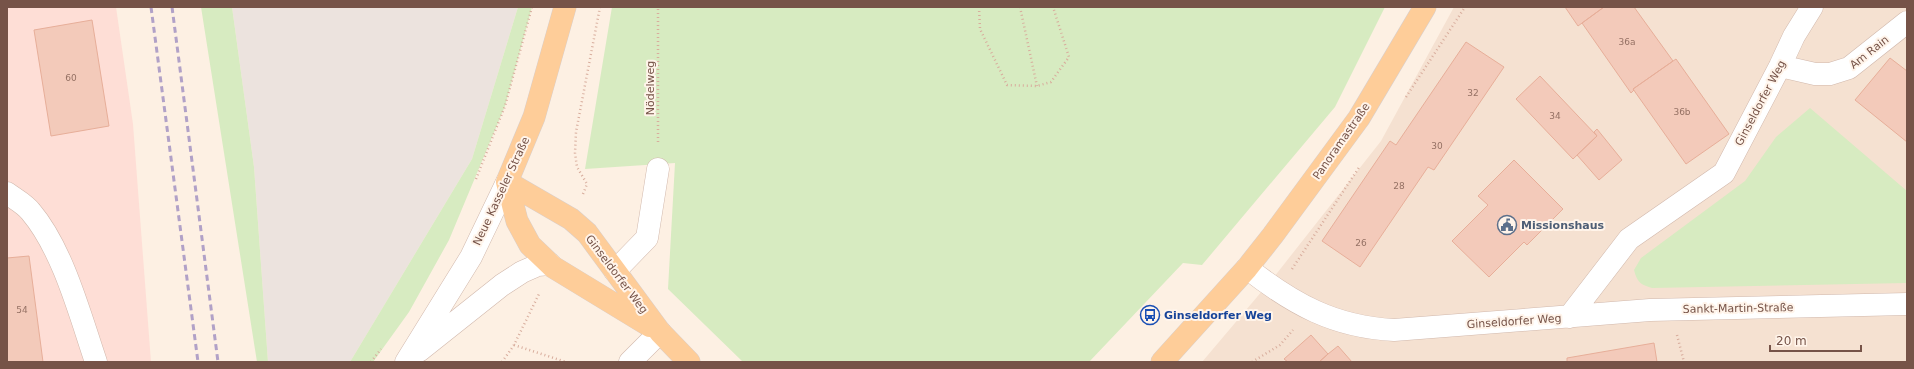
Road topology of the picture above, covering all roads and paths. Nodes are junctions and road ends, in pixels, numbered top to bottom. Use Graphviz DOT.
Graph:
graph roads {
  1 [pos="532,7"];
  2 [pos="565,7"];
  3 [pos="600,7"];
  4 [pos="658,7"];
  5 [pos="979,7"];
  6 [pos="1020,7"];
  7 [pos="1053,7"];
  8 [pos="1425,7"];
  9 [pos="1465,7"];
  10 [pos="1812,7"];
  11 [pos="1907,22"];
  12 [pos="1780,66"];
  13 [pos="1037,86"];
  14 [pos="1403,100"];
  15 [pos="1363,161"];
  16 [pos="658,169"];
  17 [pos="507,182"];
  18 [pos="474,184"];
  19 [pos="7,193"];
  20 [pos="571,219"];
  21 [pos="550,264"];
  22 [pos="1247,268"];
  23 [pos="615,271"];
  24 [pos="1277,292"];
  25 [pos="1907,304"];
  26 [pos="1310,310"];
  27 [pos="1569,317"];
  28 [pos="660,332"];
  29 [pos="1168,360"];
  30 [pos="407,361"];
  31 [pos="96,362"];
  32 [pos="502,362"];
  33 [pos="566,362"];
  34 [pos="630,362"];
  35 [pos="689,362"];
  36 [pos="1252,362"];
  1 -- 18 [label="path"];
  2 -- 17 [label="main road, Neue Kasseler Straße"];
  3 -- 20 [label="path"];
  4 -- 16 [label="path, Nödelweg"];
  5 -- 13 [label="path"];
  6 -- 13 [label="path"];
  7 -- 13 [label="path"];
  8 -- 22 [label="main road, Panoramastraße"];
  9 -- 14 [label="path"];
  10 -- 12 [label="street, Ginseldorfer Weg"];
  11 -- 12 [label="street, Am Rain"];
  12 -- 27 [label="street, Ginseldorfer Weg"];
  15 -- 24 [label="path"];
  16 -- 23 [label="street"];
  17 -- 20 [label="main road, Ginseldorfer Weg"];
  17 -- 21 [label="main road, Ginseldorfer Weg"];
  17 -- 30 [label="street, Neue Kasseler Straße"];
  19 -- 31 [label="street"];
  20 -- 23 [label="main road, Ginseldorfer Weg"];
  21 -- 28 [label="main road, Ginseldorfer Weg"];
  21 -- 30 [label="street"];
  22 -- 24 [label="street, Ginseldorfer Weg"];
  22 -- 29 [label="main road"];
  23 -- 28 [label="main road, Ginseldorfer Weg"];
  24 -- 26 [label="street, Ginseldorfer Weg"];
  25 -- 27 [label="street, Sankt-Martin-Straße"];
  26 -- 27 [label="street, Ginseldorfer Weg"];
  26 -- 36 [label="path"];
  28 -- 34 [label="street"];
  28 -- 35 [label="main road, Ginseldorfer Weg"];
  32 -- 33 [label="path"];
}
